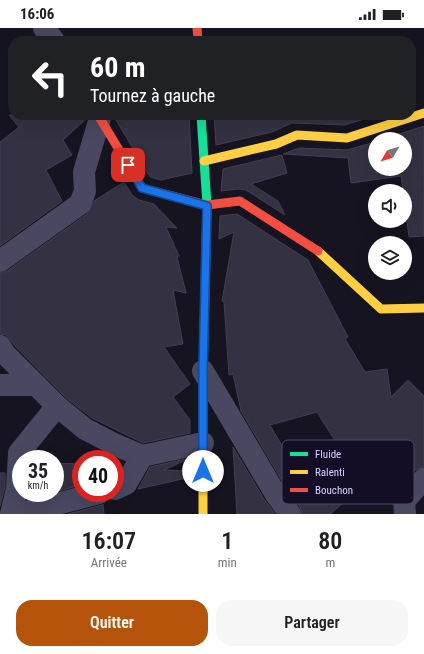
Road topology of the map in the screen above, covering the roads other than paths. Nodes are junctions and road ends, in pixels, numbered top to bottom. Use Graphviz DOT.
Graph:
graph roads {
  1 [pos="98,120"];
  2 [pos="101,120"];
  3 [pos="202,120"];
  4 [pos="402,120"];
  5 [pos="204,161"];
  6 [pos="207,206"];
  7 [pos="0,261"];
  8 [pos="424,308"];
  9 [pos="0,346"];
  10 [pos="203,371"];
  11 [pos="0,385"];
  12 [pos="36,385"];
  13 [pos="57,406"];
  14 [pos="203,443"];
  15 [pos="142,456"];
  16 [pos="424,479"];
  17 [pos="124,485"];
  18 [pos="414,490"];
  19 [pos="72,500"];
  20 [pos="282,503"];
  21 [pos="283,504"];
  22 [pos="404,504"];
  23 [pos="11,514"];
  24 [pos="19,514"];
  25 [pos="203,514"];
  26 [pos="290,514"];
  27 [pos="405,514"];
  1 -- 7 [label="street"];
  2 -- 6 [label="street"];
  3 -- 5 [label="street"];
  4 -- 5 [label="street"];
  5 -- 6 [label="street"];
  6 -- 8 [label="street"];
  6 -- 10 [label="street"];
  9 -- 12 [label="street"];
  10 -- 14 [label="street"];
  10 -- 20 [label="street"];
  11 -- 12 [label="street"];
  12 -- 13 [label="street"];
  13 -- 15 [label="street"];
  13 -- 23 [label="street"];
  14 -- 15 [label="street"];
  14 -- 25 [label="street"];
  15 -- 17 [label="street"];
  16 -- 18 [label="street"];
  19 -- 24 [label="street"];
  21 -- 26 [label="street"];
  22 -- 27 [label="street"];
}
